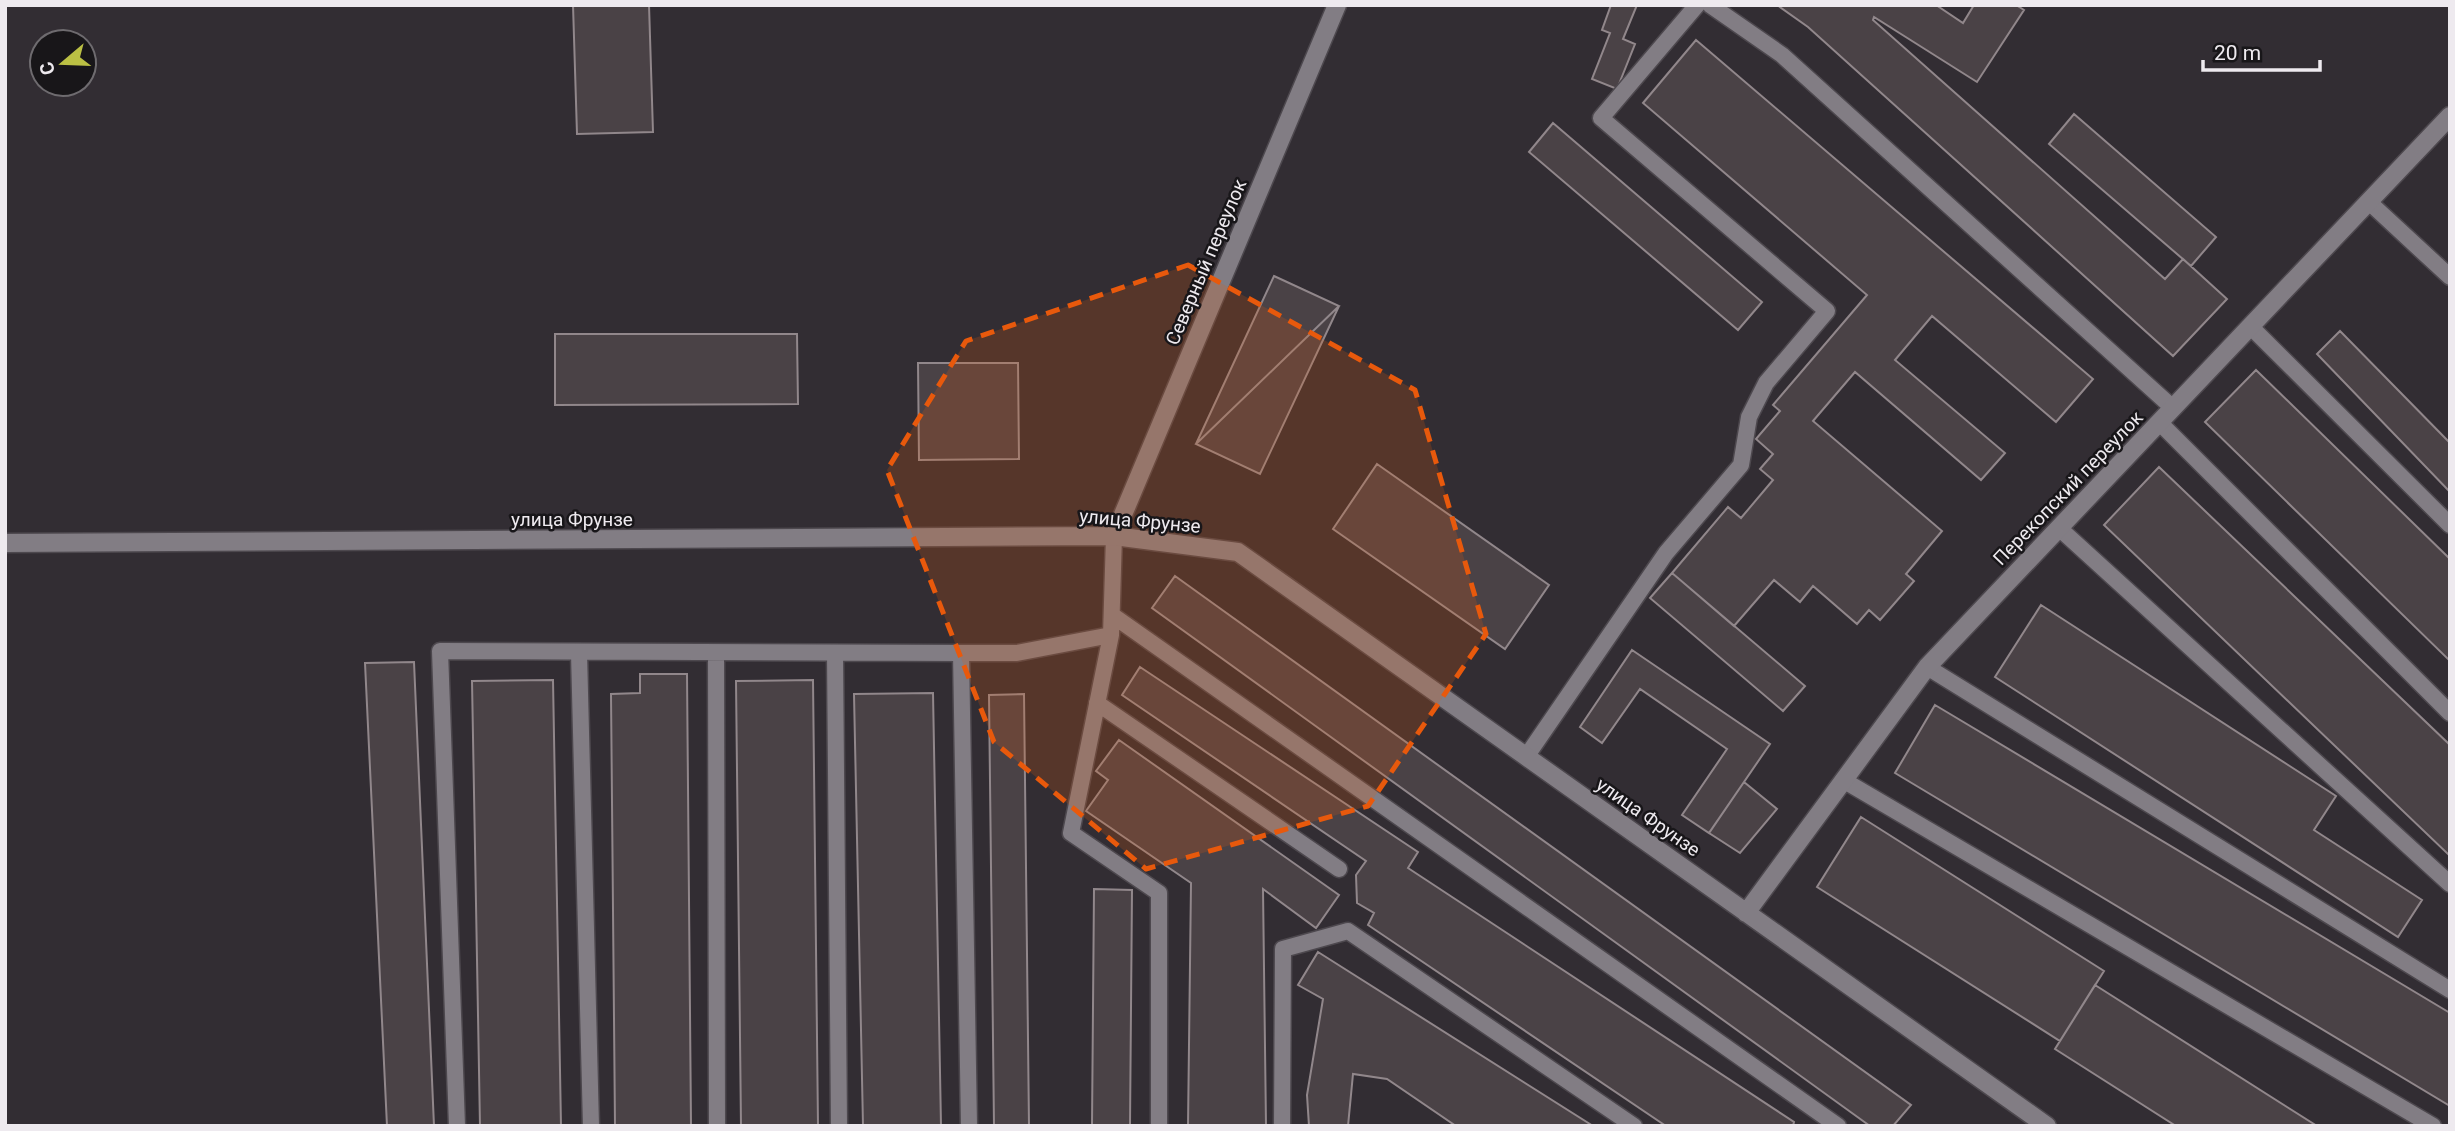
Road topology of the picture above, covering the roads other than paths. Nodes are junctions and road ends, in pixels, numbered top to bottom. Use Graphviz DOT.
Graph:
graph roads {
  1 [pos="1336,5"];
  2 [pos="1697,5"];
  3 [pos="1710,5"];
  4 [pos="2450,116"];
  5 [pos="2369,202"];
  6 [pos="2450,277"];
  7 [pos="2250,326"];
  8 [pos="2173,408"];
  9 [pos="2159,422"];
  10 [pos="2450,525"];
  11 [pos="2059,528"];
  12 [pos="1114,536"];
  13 [pos="5,543"];
  14 [pos="1112,615"];
  15 [pos="1111,635"];
  16 [pos="579,653"];
  17 [pos="716,653"];
  18 [pos="835,653"];
  19 [pos="961,653"];
  20 [pos="1927,667"];
  21 [pos="1097,703"];
  22 [pos="2450,713"];
  23 [pos="1526,757"];
  24 [pos="1843,780"];
  25 [pos="1339,869"];
  26 [pos="2450,884"];
  27 [pos="1746,913"];
  28 [pos="2450,990"];
  29 [pos="457,1126"];
  30 [pos="590,1126"];
  31 [pos="717,1126"];
  32 [pos="839,1126"];
  33 [pos="969,1126"];
  34 [pos="1159,1126"];
  35 [pos="1282,1126"];
  36 [pos="1634,1126"];
  37 [pos="1838,1126"];
  38 [pos="2047,1126"];
  39 [pos="2433,1126"];
  1 -- 12 [label="street, Северный переулок"];
  2 -- 23 [label="lane"];
  3 -- 8 [label="lane"];
  4 -- 5 [label="street, Перекопский переулок"];
  5 -- 6 [label="lane"];
  5 -- 7 [label="street, Перекопский переулок"];
  7 -- 8 [label="street, Перекопский переулок"];
  7 -- 10 [label="lane"];
  8 -- 9 [label="street, Перекопский переулок"];
  9 -- 11 [label="street, Перекопский переулок"];
  9 -- 22 [label="lane"];
  11 -- 20 [label="street, Перекопский переулок"];
  11 -- 26 [label="lane"];
  12 -- 13 [label="street, улица Фрунзе"];
  12 -- 14 [label="lane"];
  12 -- 23 [label="street, улица Фрунзе"];
  14 -- 15 [label="lane"];
  14 -- 37 [label="lane"];
  15 -- 19 [label="lane"];
  15 -- 21 [label="lane"];
  16 -- 17 [label="lane"];
  16 -- 29 [label="lane"];
  16 -- 30 [label="lane"];
  17 -- 18 [label="lane"];
  17 -- 31 [label="lane"];
  18 -- 19 [label="lane"];
  18 -- 32 [label="lane"];
  19 -- 33 [label="lane"];
  20 -- 24 [label="street, Перекопский переулок"];
  20 -- 28 [label="lane"];
  21 -- 25 [label="lane"];
  21 -- 34 [label="lane"];
  23 -- 27 [label="street, улица Фрунзе"];
  24 -- 27 [label="street, Перекопский переулок"];
  24 -- 39 [label="lane"];
  27 -- 38 [label="street, улица Фрунзе"];
  35 -- 36 [label="lane"];
}
